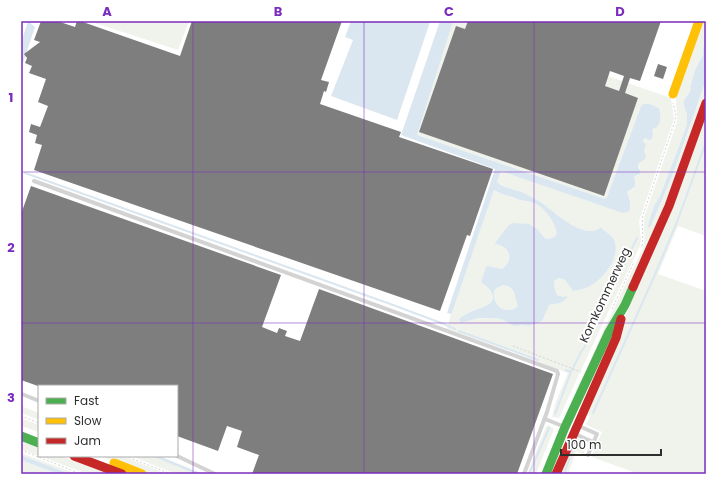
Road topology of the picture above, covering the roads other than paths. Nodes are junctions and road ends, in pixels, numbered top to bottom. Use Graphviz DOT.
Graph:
graph roads {
  1 [pos="699,21"];
  2 [pos="673,94"];
  3 [pos="706,103"];
  4 [pos="34,181"];
  5 [pos="625,305"];
  6 [pos="22,394"];
  7 [pos="38,401"];
  8 [pos="545,419"];
  9 [pos="565,427"];
  10 [pos="21,428"];
  11 [pos="575,429"];
  12 [pos="38,434"];
  13 [pos="21,436"];
  14 [pos="593,442"];
  15 [pos="38,443"];
  16 [pos="588,455"];
  17 [pos="178,456"];
  18 [pos="77,457"];
  19 [pos="100,457"];
  20 [pos="122,474"];
  21 [pos="142,474"];
  22 [pos="215,474"];
  23 [pos="524,474"];
  24 [pos="546,474"];
  25 [pos="556,474"];
  1 -- 2 [label="main road"];
  3 -- 5 [label="main road, Komkommerweg"];
  4 -- 8 [label="lane"];
  5 -- 9 [label="main road, Komkommerweg"];
  5 -- 11 [label="main road, Komkommerweg"];
  6 -- 7 [label="lane"];
  8 -- 9 [label="lane"];
  8 -- 23 [label="lane"];
  9 -- 11 [label="lane"];
  9 -- 11 [label="lane"];
  9 -- 24 [label="main road, Komkommerweg"];
  10 -- 12 [label="main road"];
  11 -- 14 [label="lane"];
  11 -- 14 [label="lane"];
  11 -- 25 [label="main road, Komkommerweg"];
  13 -- 15 [label="main road"];
  14 -- 16 [label="lane"];
  17 -- 22 [label="lane"];
  18 -- 20 [label="main road"];
  19 -- 21 [label="main road"];
}
